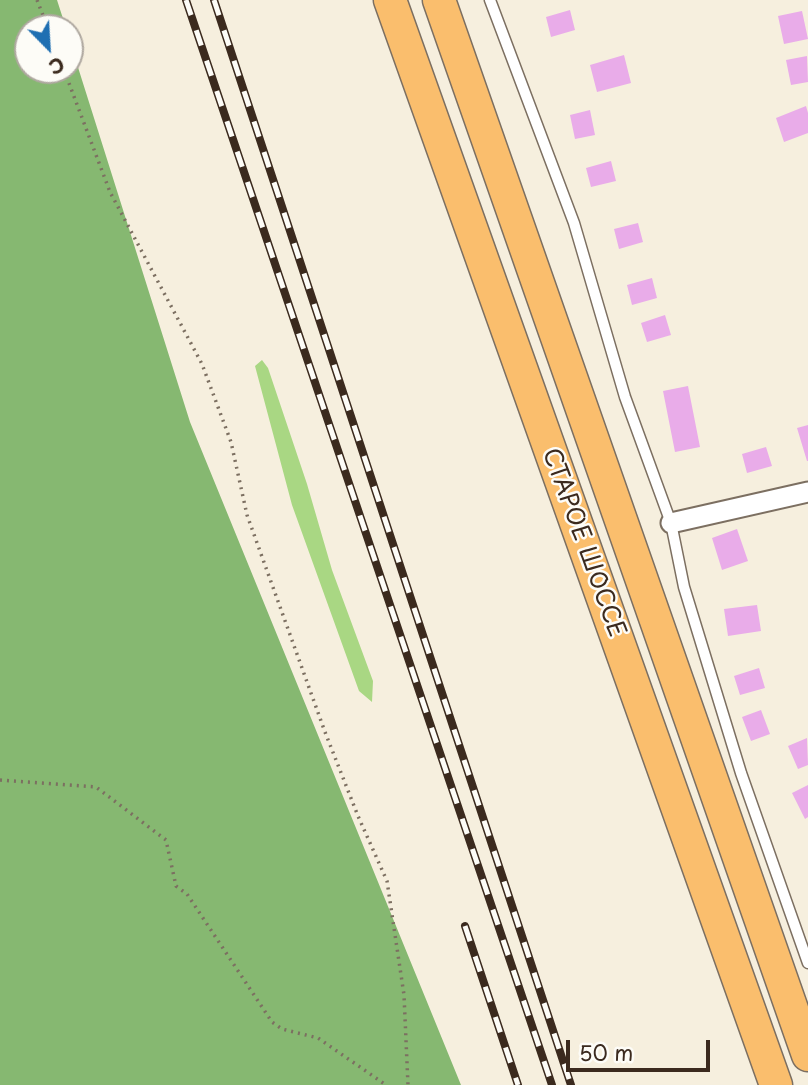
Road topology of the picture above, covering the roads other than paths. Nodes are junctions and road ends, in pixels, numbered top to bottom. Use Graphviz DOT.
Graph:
graph roads {
  1 [pos="390,0"];
  2 [pos="439,0"];
  3 [pos="490,0"];
  4 [pos="808,492"];
  5 [pos="671,523"];
  6 [pos="808,963"];
  7 [pos="803,1024"];
  8 [pos="808,1055"];
  9 [pos="776,1085"];
  1 -- 9 [label="highway, СТАРОЕ ШОССЕ"];
  2 -- 7 [label="highway, СТАРОЕ ШОССЕ"];
  3 -- 5 [label="lane"];
  4 -- 5 [label="street"];
  5 -- 6 [label="lane"];
  7 -- 8 [label="highway, СТАРОЕ ШОССЕ"];
}
